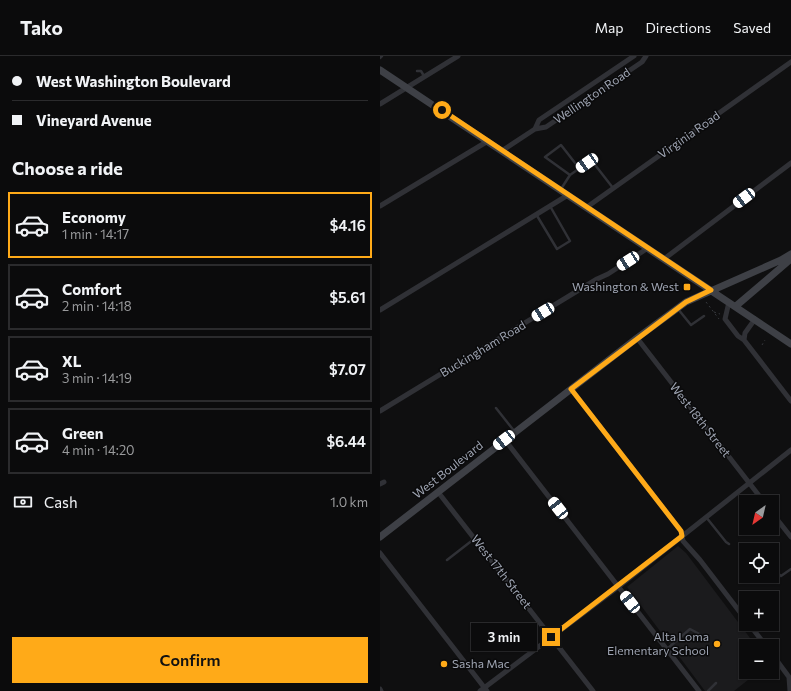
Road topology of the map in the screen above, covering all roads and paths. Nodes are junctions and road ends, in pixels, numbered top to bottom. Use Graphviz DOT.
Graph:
graph roads {
  1 [pos="458,56"];
  2 [pos="634,56"];
  3 [pos="646,56"];
  4 [pos="791,62"];
  5 [pos="380,70"];
  6 [pos="417,71"];
  7 [pos="604,76"];
  8 [pos="424,77"];
  9 [pos="596,82"];
  10 [pos="609,84"];
  11 [pos="407,87"];
  12 [pos="601,90"];
  13 [pos="574,97"];
  14 [pos="565,102"];
  15 [pos="380,104"];
  16 [pos="578,105"];
  17 [pos="570,111"];
  18 [pos="534,129"];
  19 [pos="488,141"];
  20 [pos="503,150"];
  21 [pos="791,163"];
  22 [pos="579,168"];
  23 [pos="570,175"];
  24 [pos="613,188"];
  25 [pos="561,189"];
  26 [pos="568,195"];
  27 [pos="380,206"];
  28 [pos="550,206"];
  29 [pos="587,207"];
  30 [pos="536,214"];
  31 [pos="648,248"];
  32 [pos="791,254"];
  33 [pos="664,259"];
  34 [pos="791,259"];
  35 [pos="711,290"];
  36 [pos="706,302"];
  37 [pos="732,304"];
  38 [pos="677,308"];
  39 [pos="380,310"];
  40 [pos="713,312"];
  41 [pos="721,314"];
  42 [pos="704,316"];
  43 [pos="755,319"];
  44 [pos="722,323"];
  45 [pos="637,338"];
  46 [pos="744,340"];
  47 [pos="765,340"];
  48 [pos="791,344"];
  49 [pos="762,345"];
  50 [pos="571,389"];
  51 [pos="791,401"];
  52 [pos="496,408"];
  53 [pos="380,411"];
  54 [pos="515,432"];
  55 [pos="504,440"];
  56 [pos="791,450"];
  57 [pos="749,483"];
  58 [pos="438,492"];
  59 [pos="758,495"];
  60 [pos="706,517"];
  61 [pos="779,522"];
  62 [pos="682,536"];
  63 [pos="380,537"];
  64 [pos="791,537"];
  65 [pos="475,539"];
  66 [pos="729,544"];
  67 [pos="380,553"];
  68 [pos="447,560"];
  69 [pos="791,569"];
  70 [pos="779,575"];
  71 [pos="618,586"];
  72 [pos="739,611"];
  73 [pos="754,631"];
  74 [pos="551,637"];
  75 [pos="707,638"];
  76 [pos="761,639"];
  77 [pos="667,650"];
  78 [pos="779,664"];
  79 [pos="790,681"];
  80 [pos="716,683"];
  81 [pos="484,690"];
  82 [pos="593,691"];
  83 [pos="699,691"];
  84 [pos="708,691"];
  85 [pos="790,691"];
  1 -- 8 [label="street"];
  2 -- 7 [label="street, Wellington Road"];
  3 -- 10 [label="street, Wellington Road"];
  4 -- 24 [label="street, Virginia Road"];
  5 -- 11 [label="street"];
  6 -- 8 [label="lane"];
  7 -- 9 [label="street, Wellington Road"];
  7 -- 10 [label="street"];
  8 -- 11 [label="street"];
  9 -- 12 [label="street"];
  9 -- 13 [label="street, Wellington Road"];
  10 -- 12 [label="street, Wellington Road"];
  11 -- 15 [label="street"];
  11 -- 19 [label="street"];
  12 -- 16 [label="street, Wellington Road"];
  13 -- 14 [label="street, Wellington Road"];
  13 -- 16 [label="street"];
  14 -- 17 [label="street"];
  14 -- 18 [label="street, Wellington Road"];
  16 -- 17 [label="street, Wellington Road"];
  17 -- 18 [label="street, Wellington Road"];
  18 -- 20 [label="street, Wellington Road"];
  19 -- 20 [label="street"];
  19 -- 27 [label="street"];
  20 -- 25 [label="street"];
  21 -- 33 [label="street"];
  22 -- 23 [label="lane"];
  22 -- 23 [label="lane"];
  22 -- 24 [label="lane"];
  23 -- 25 [label="lane"];
  24 -- 29 [label="street, Virginia Road"];
  25 -- 26 [label="street"];
  26 -- 28 [label="street"];
  26 -- 29 [label="street"];
  28 -- 30 [label="street"];
  28 -- 30 [label="lane"];
  29 -- 31 [label="street"];
  30 -- 39 [label="street"];
  31 -- 33 [label="street"];
  31 -- 53 [label="street, Buckingham Road"];
  32 -- 35 [label="street, West Boulevard"];
  33 -- 35 [label="street"];
  34 -- 37 [label="street"];
  35 -- 37 [label="street"];
  35 -- 38 [label="street, West Boulevard"];
  36 -- 40 [label="path"];
  37 -- 43 [label="street"];
  37 -- 46 [label="street"];
  38 -- 42 [label="lane"];
  38 -- 45 [label="street, West Boulevard"];
  40 -- 41 [label="path"];
  40 -- 44 [label="path"];
  43 -- 46 [label="street"];
  43 -- 48 [label="street"];
  45 -- 50 [label="street, West Boulevard"];
  45 -- 57 [label="street, West 18th Street"];
  46 -- 51 [label="street"];
  47 -- 49 [label="path"];
  50 -- 54 [label="street, West Boulevard"];
  50 -- 62 [label="street"];
  52 -- 54 [label="lane"];
  54 -- 55 [label="street, West Boulevard"];
  55 -- 58 [label="street, West Boulevard"];
  55 -- 71 [label="street"];
  56 -- 57 [label="street"];
  57 -- 59 [label="street, West 18th Street"];
  57 -- 60 [label="street"];
  58 -- 63 [label="street, West Boulevard"];
  58 -- 65 [label="street, West 17th Street"];
  60 -- 62 [label="street"];
  60 -- 66 [label="lane"];
  61 -- 64 [label="street"];
  62 -- 71 [label="street"];
  62 -- 72 [label="street"];
  65 -- 68 [label="lane"];
  65 -- 74 [label="street, West 17th Street"];
  67 -- 81 [label="street"];
  69 -- 70 [label="lane"];
  71 -- 74 [label="street"];
  71 -- 77 [label="street"];
  73 -- 76 [label="street"];
  74 -- 81 [label="street"];
  74 -- 82 [label="street, West 17th Street"];
  75 -- 77 [label="lane"];
  77 -- 83 [label="street"];
  78 -- 79 [label="street"];
  79 -- 85 [label="street"];
  80 -- 84 [label="lane"];
}
